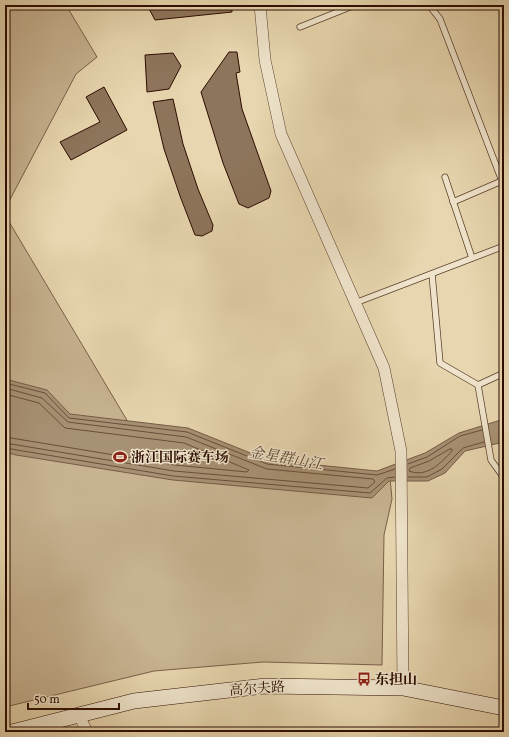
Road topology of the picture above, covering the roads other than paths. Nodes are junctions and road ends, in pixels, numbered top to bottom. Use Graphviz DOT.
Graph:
graph roads {
  1 [pos="260,5"];
  2 [pos="355,5"];
  3 [pos="429,5"];
  4 [pos="300,27"];
  5 [pos="445,177"];
  6 [pos="503,180"];
  7 [pos="453,202"];
  8 [pos="504,246"];
  9 [pos="472,258"];
  10 [pos="432,274"];
  11 [pos="355,303"];
  12 [pos="504,373"];
  13 [pos="478,385"];
  14 [pos="504,478"];
  15 [pos="403,688"];
  16 [pos="504,708"];
  17 [pos="79,715"];
  18 [pos="12,732"];
  19 [pos="87,732"];
  1 -- 11 [label="street"];
  2 -- 4 [label="lane"];
  3 -- 6 [label="lane"];
  5 -- 7 [label="lane"];
  6 -- 7 [label="lane"];
  7 -- 9 [label="lane"];
  8 -- 9 [label="lane"];
  9 -- 10 [label="lane"];
  10 -- 11 [label="lane"];
  10 -- 13 [label="lane"];
  11 -- 15 [label="street"];
  12 -- 13 [label="lane"];
  13 -- 14 [label="lane"];
  15 -- 16 [label="street, 高尔夫路"];
  15 -- 17 [label="street, 高尔夫路"];
  17 -- 18 [label="street, 高尔夫路"];
  17 -- 19 [label="street"];
}
